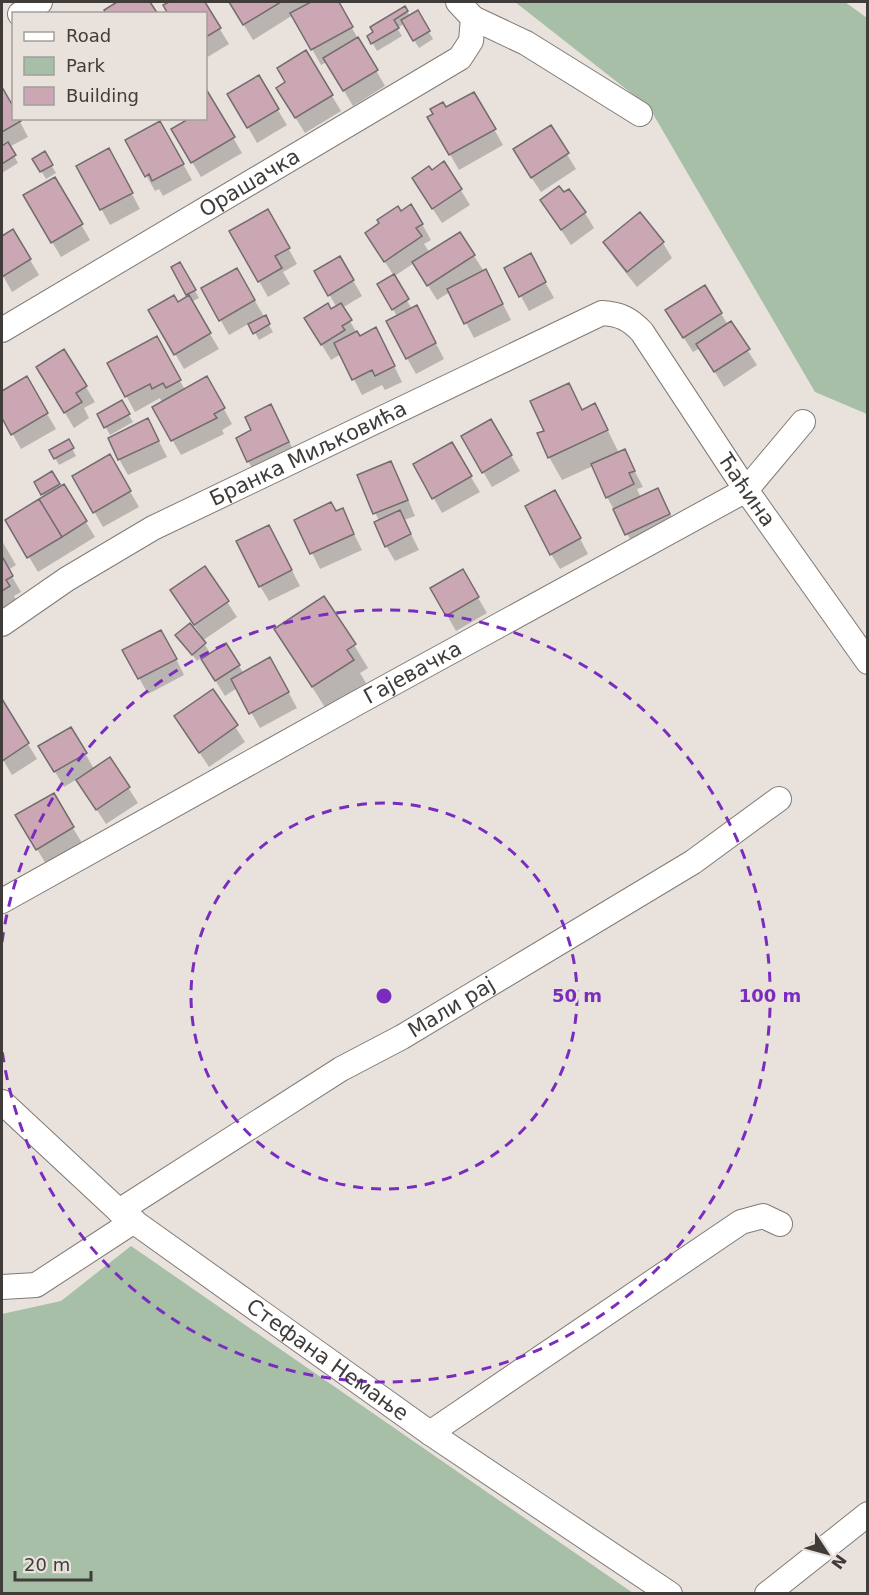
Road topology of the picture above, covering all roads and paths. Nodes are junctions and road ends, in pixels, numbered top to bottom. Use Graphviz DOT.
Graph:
graph roads {
  1 [pos="40,2"];
  2 [pos="466,10"];
  3 [pos="23,12"];
  4 [pos="640,114"];
  5 [pos="626,317"];
  6 [pos="2,330"];
  7 [pos="803,422"];
  8 [pos="746,490"];
  9 [pos="2,624"];
  10 [pos="867,662"];
  11 [pos="779,799"];
  12 [pos="2,901"];
  13 [pos="2,1102"];
  14 [pos="126,1216"];
  15 [pos="780,1224"];
  16 [pos="2,1287"];
  17 [pos="430,1433"];
  18 [pos="867,1514"];
  19 [pos="670,1593"];
  20 [pos="767,1593"];
  1 -- 3 [label="street"];
  2 -- 4 [label="street"];
  2 -- 6 [label="street, Орашачка"];
  5 -- 8 [label="street, Ћаћина"];
  5 -- 9 [label="street, Бранка Миљковића"];
  7 -- 8 [label="street, Гајевачка"];
  8 -- 10 [label="street, Ћаћина"];
  8 -- 12 [label="street, Гајевачка"];
  11 -- 14 [label="street, Мали рај"];
  13 -- 14 [label="street, Стефана Немање"];
  14 -- 16 [label="street, Мали рај"];
  14 -- 17 [label="street, Стефана Немање"];
  15 -- 17 [label="street"];
  17 -- 19 [label="street, Стефана Немање"];
  18 -- 20 [label="street"];
}
